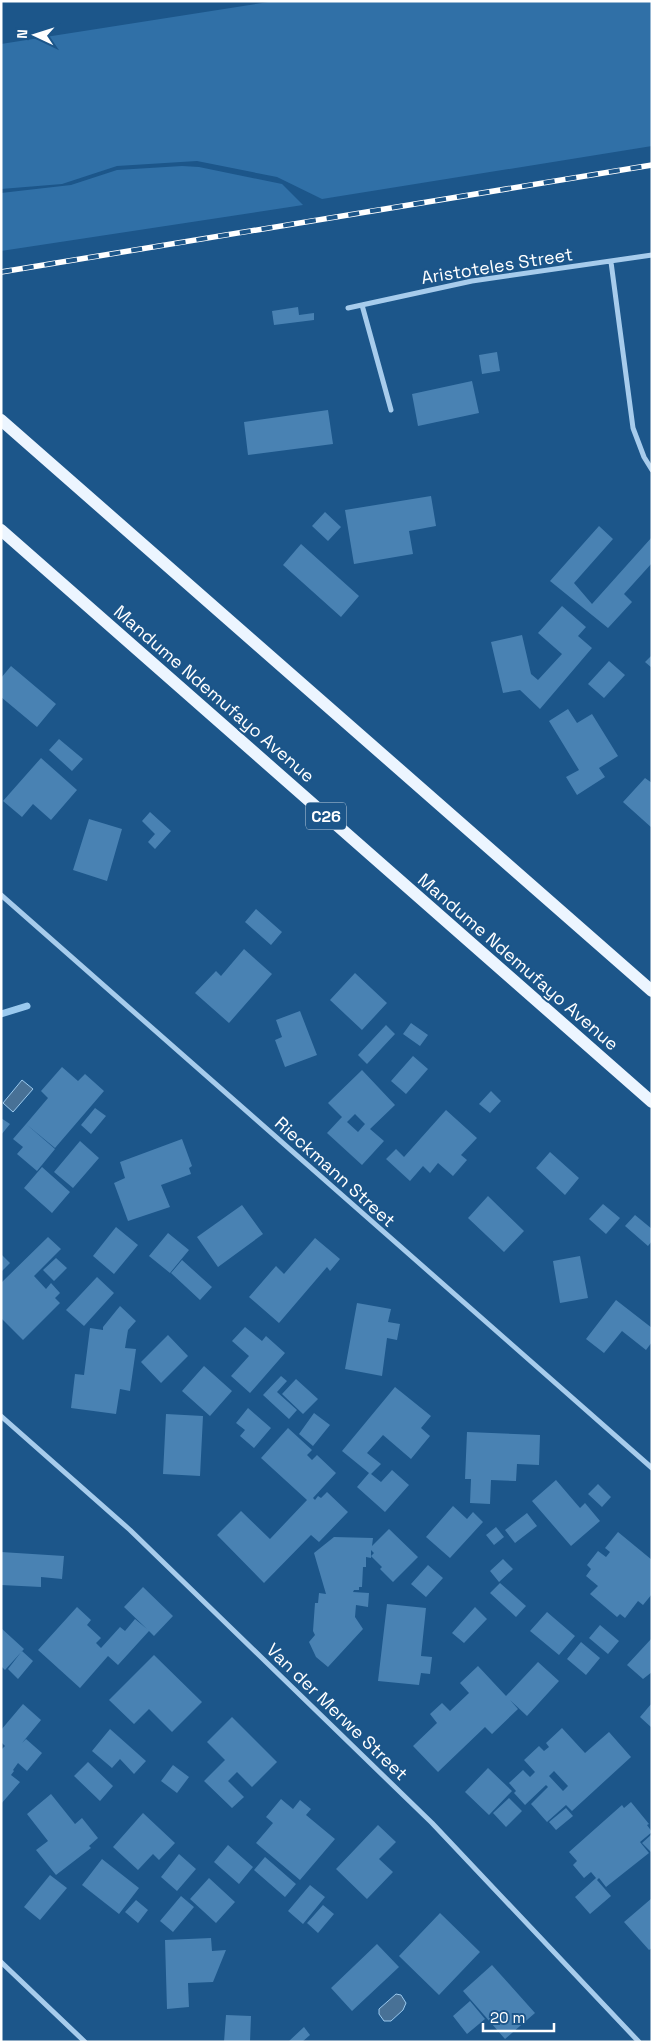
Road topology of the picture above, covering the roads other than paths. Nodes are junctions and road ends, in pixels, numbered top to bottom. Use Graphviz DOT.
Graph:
graph roads {
  1 [pos="652,256"];
  2 [pos="611,262"];
  3 [pos="362,305"];
  4 [pos="348,308"];
  5 [pos="391,410"];
  6 [pos="1,420"];
  7 [pos="652,470"];
  8 [pos="1,530"];
  9 [pos="1,895"];
  10 [pos="652,991"];
  11 [pos="652,1102"];
  12 [pos="1,1416"];
  13 [pos="652,1468"];
  14 [pos="1,1962"];
  15 [pos="85,2042"];
  16 [pos="639,2042"];
  1 -- 2 [label="street, Aristoteles Street"];
  2 -- 3 [label="street, Aristoteles Street"];
  2 -- 7 [label="street"];
  3 -- 4 [label="street, Aristoteles Street"];
  3 -- 5 [label="street"];
  6 -- 10 [label="main road"];
  8 -- 11 [label="main road, Mandume Ndemufayo Avenue / C26"];
  9 -- 13 [label="street, Rieckmann Street"];
  12 -- 16 [label="street, Van der Merwe Street"];
  14 -- 15 [label="street"];
}
